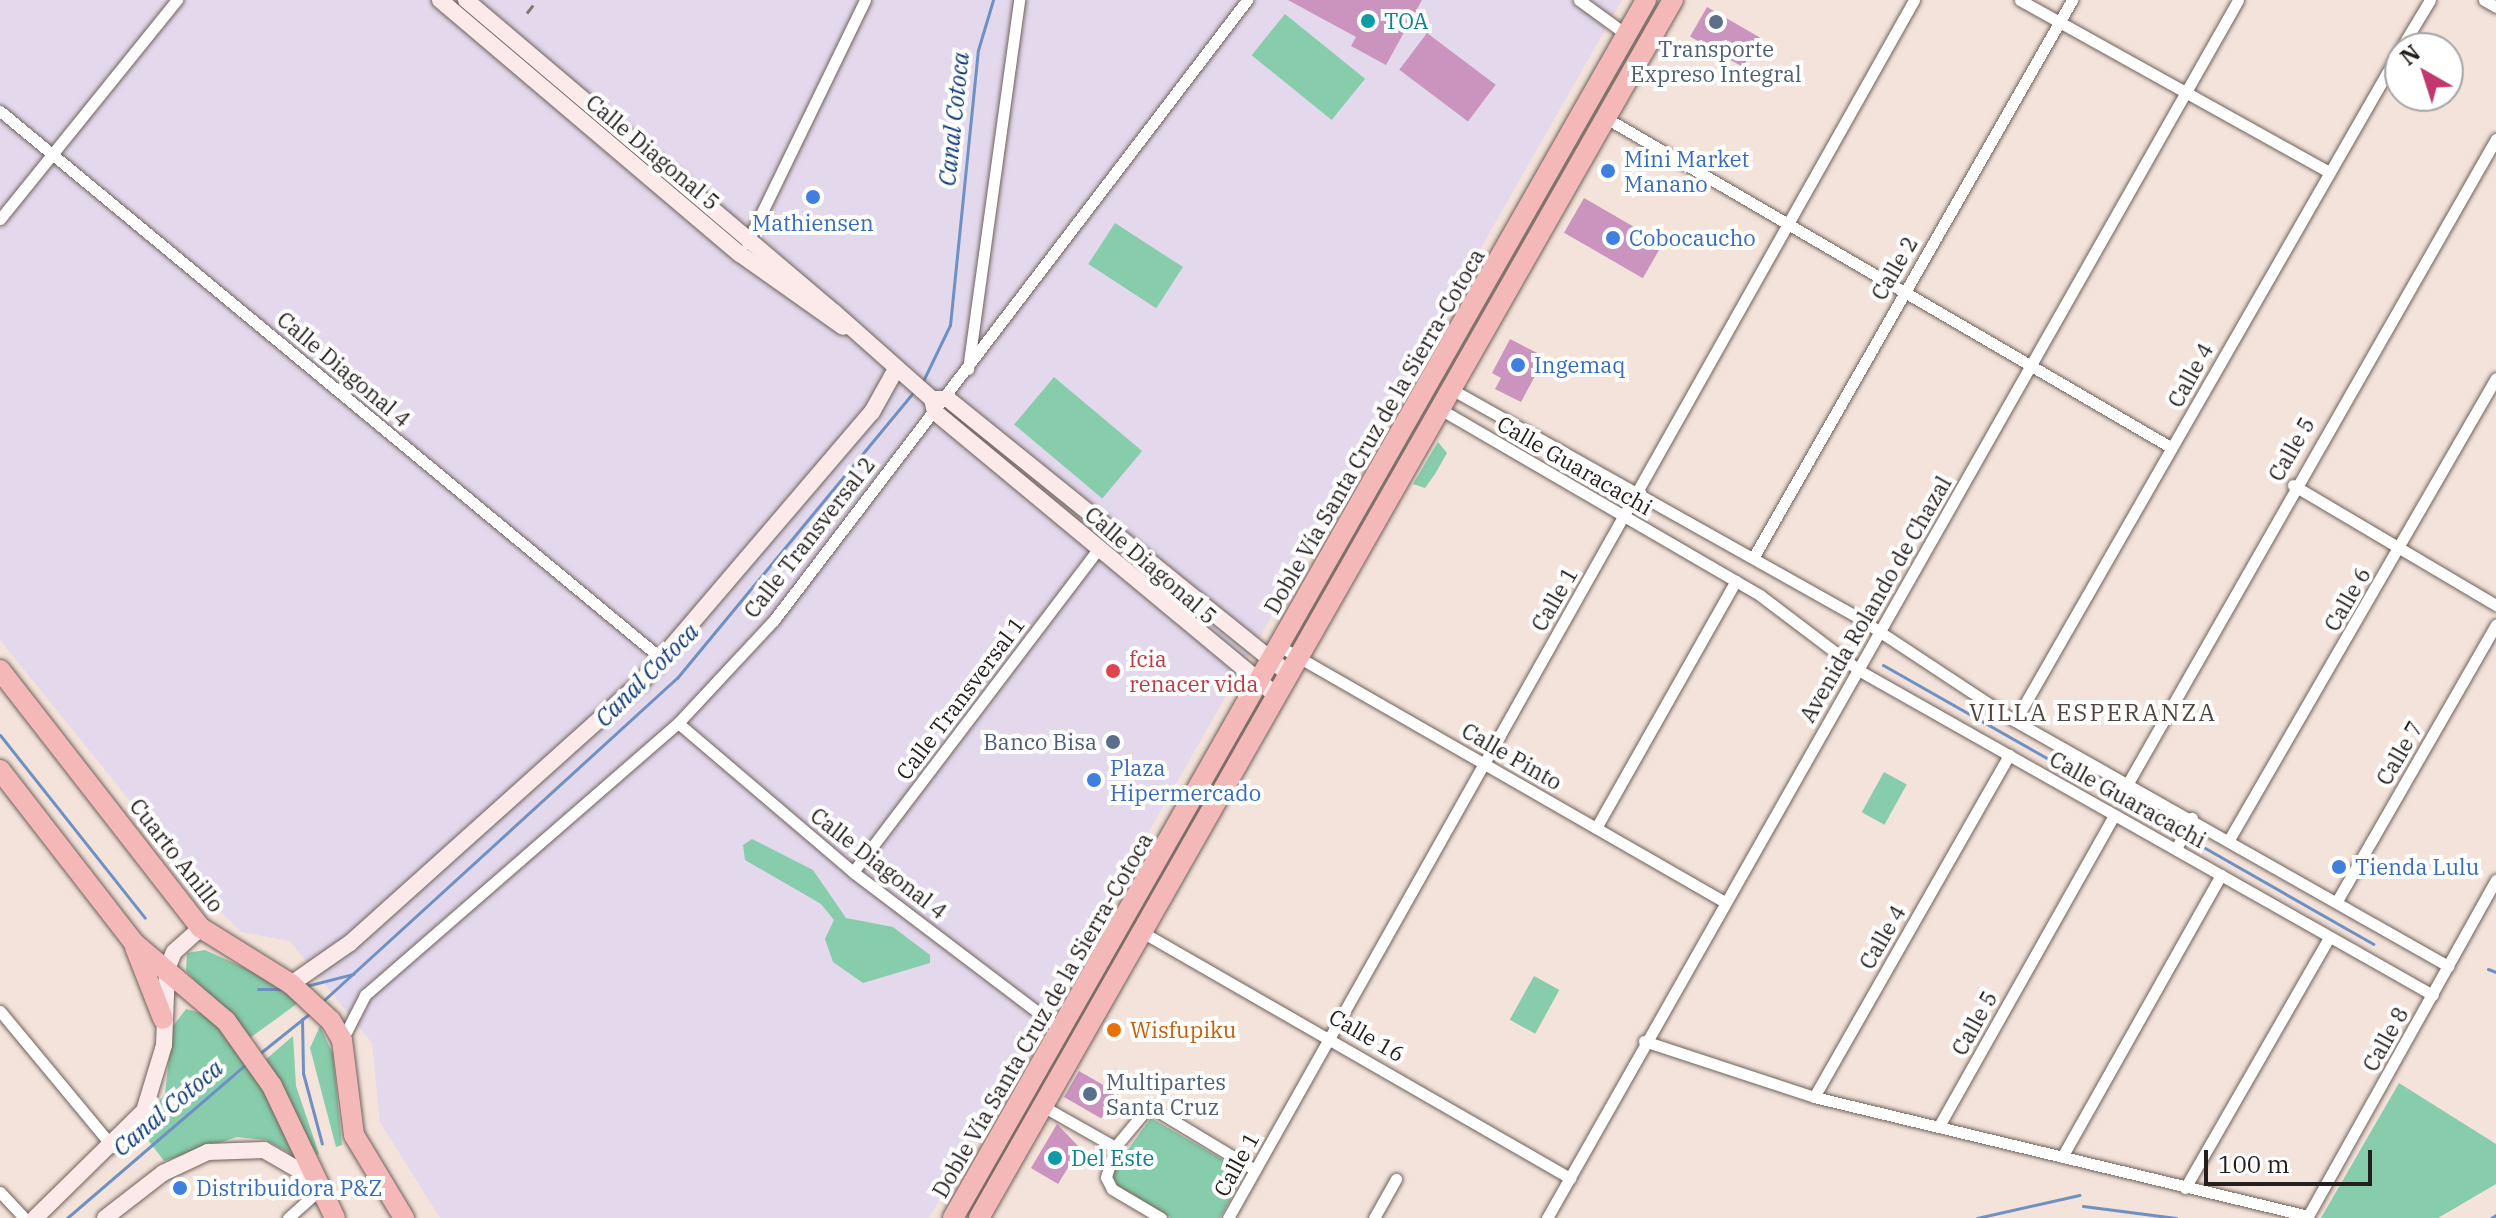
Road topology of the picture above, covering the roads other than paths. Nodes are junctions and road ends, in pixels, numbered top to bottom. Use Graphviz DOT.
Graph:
graph roads {
  1 [pos="177,0"];
  2 [pos="440,0"];
  3 [pos="466,0"];
  4 [pos="865,0"];
  5 [pos="1019,0"];
  6 [pos="1247,0"];
  7 [pos="1579,0"];
  8 [pos="1646,0"];
  9 [pos="1673,0"];
  10 [pos="1914,0"];
  11 [pos="2020,0"];
  12 [pos="2072,0"];
  13 [pos="2238,0"];
  14 [pos="2430,0"];
  15 [pos="2484,0"];
  16 [pos="2496,7"];
  17 [pos="2059,22"];
  18 [pos="2411,32"];
  19 [pos="1627,35"];
  20 [pos="2384,77"];
  21 [pos="2185,92"];
  22 [pos="0,111"];
  23 [pos="590,116"];
  24 [pos="1606,118"];
  25 [pos="2496,139"];
  26 [pos="53,154"];
  27 [pos="651,169"];
  28 [pos="2327,171"];
  29 [pos="0,219"];
  30 [pos="1785,224"];
  31 [pos="750,238"];
  32 [pos="740,254"];
  33 [pos="1903,291"];
  34 [pos="843,327"];
  35 [pos="2029,367"];
  36 [pos="968,370"];
  37 [pos="902,374"];
  38 [pos="2496,378"];
  39 [pos="1451,389"];
  40 [pos="936,402"];
  41 [pos="1440,409"];
  42 [pos="2172,448"];
  43 [pos="2293,485"];
  44 [pos="1637,494"];
  45 [pos="1624,517"];
  46 [pos="2400,546"];
  47 [pos="1099,548"];
  48 [pos="1753,558"];
  49 [pos="1736,581"];
  50 [pos="2496,605"];
  51 [pos="2496,625"];
  52 [pos="1880,634"];
  53 [pos="1275,655"];
  54 [pos="662,659"];
  55 [pos="1293,666"];
  56 [pos="0,670"];
  57 [pos="1860,671"];
  58 [pos="1258,684"];
  59 [pos="1276,695"];
  60 [pos="2015,721"];
  61 [pos="678,723"];
  62 [pos="2009,755"];
  63 [pos="1485,762"];
  64 [pos="0,770"];
  65 [pos="2128,783"];
  66 [pos="2114,815"];
  67 [pos="2192,818"];
  68 [pos="1596,828"];
  69 [pos="2230,838"];
  70 [pos="2176,849"];
  71 [pos="853,872"];
  72 [pos="2221,875"];
  73 [pos="2496,880"];
  74 [pos="1723,901"];
  75 [pos="2337,901"];
  76 [pos="201,928"];
  77 [pos="1142,932"];
  78 [pos="2329,938"];
  79 [pos="134,943"];
  80 [pos="2448,966"];
  81 [pos="167,969"];
  82 [pos="299,990"];
  83 [pos="2433,995"];
  84 [pos="0,1011"];
  85 [pos="163,1019"];
  86 [pos="1060,1029"];
  87 [pos="1331,1036"];
  88 [pos="342,1040"];
  89 [pos="1644,1041"];
  90 [pos="1023,1095"];
  91 [pos="1814,1097"];
  92 [pos="1043,1106"];
  93 [pos="1939,1126"];
  94 [pos="113,1147"];
  95 [pos="1115,1147"];
  96 [pos="2062,1157"];
  97 [pos="1255,1170"];
  98 [pos="1570,1178"];
  99 [pos="1396,1179"];
  100 [pos="313,1184"];
  101 [pos="2185,1188"];
  102 [pos="0,1192"];
  103 [pos="24,1218"];
  104 [pos="35,1218"];
  105 [pos="105,1218"];
  106 [pos="288,1218"];
  107 [pos="335,1218"];
  108 [pos="404,1218"];
  109 [pos="953,1218"];
  110 [pos="979,1218"];
  111 [pos="1161,1218"];
  112 [pos="1228,1218"];
  113 [pos="1374,1218"];
  114 [pos="1547,1218"];
  1 -- 26 [label="street"];
  2 -- 23 [label="street, Calle Diagonal 5"];
  3 -- 23 [label="street, Calle Diagonal 5"];
  4 -- 31 [label="street"];
  5 -- 36 [label="street"];
  6 -- 36 [label="street, Calle Transversal 2"];
  7 -- 19 [label="street"];
  8 -- 19 [label="highway, Doble Vía Santa Cruz de la Sierra-Cotoca"];
  9 -- 24 [label="highway, Doble Vía Santa Cruz de la Sierra-Cotoca"];
  10 -- 30 [label="street, Calle 1"];
  11 -- 17 [label="street"];
  12 -- 17 [label="street, Calle 2"];
  13 -- 21 [label="street, Avenida Rolando de Chazal"];
  14 -- 18 [label="street, Calle 4"];
  15 -- 16 [label="street"];
  17 -- 21 [label="street"];
  17 -- 33 [label="street, Calle 2"];
  19 -- 53 [label="highway, Doble Vía Santa Cruz de la Sierra-Cotoca"];
  20 -- 28 [label="street, Calle 4"];
  21 -- 28 [label="street"];
  21 -- 35 [label="street, Avenida Rolando de Chazal"];
  22 -- 26 [label="street, Calle Diagonal 4"];
  23 -- 27 [label="street, Calle Diagonal 5"];
  24 -- 30 [label="street"];
  24 -- 39 [label="highway, Doble Vía Santa Cruz de la Sierra-Cotoca"];
  25 -- 43 [label="street, Calle 5"];
  26 -- 29 [label="street"];
  26 -- 54 [label="street, Calle Diagonal 4"];
  27 -- 31 [label="street, Calle Diagonal 5"];
  27 -- 32 [label="street, Calle Diagonal 5"];
  28 -- 42 [label="street, Calle 4"];
  30 -- 33 [label="street"];
  30 -- 44 [label="street, Calle 1"];
  31 -- 32 [label="street"];
  31 -- 34 [label="street, Calle Diagonal 5"];
  32 -- 34 [label="street, Calle Diagonal 5"];
  33 -- 35 [label="street"];
  33 -- 48 [label="street, Calle 2"];
  34 -- 37 [label="street, Calle Diagonal 5"];
  35 -- 42 [label="street"];
  35 -- 52 [label="street, Avenida Rolando de Chazal"];
  36 -- 40 [label="street, Calle Transversal 2"];
  37 -- 40 [label="street, Calle Diagonal 5"];
  37 -- 54 [label="street, Calle Transversal 2"];
  38 -- 46 [label="street, Calle 6"];
  39 -- 41 [label="highway, Doble Vía Santa Cruz de la Sierra-Cotoca"];
  39 -- 44 [label="street, Calle Guaracachi"];
  40 -- 47 [label="street, Calle Diagonal 5"];
  40 -- 53 [label="street, Calle Diagonal 5"];
  40 -- 61 [label="street, Calle Transversal 2"];
  41 -- 45 [label="street, Calle Guaracachi"];
  41 -- 55 [label="highway, Doble Vía Santa Cruz de la Sierra-Cotoca"];
  42 -- 60 [label="street, Calle 4"];
  43 -- 46 [label="street"];
  43 -- 65 [label="street, Calle 5"];
  44 -- 45 [label="street, Calle 1"];
  44 -- 48 [label="street, Calle Guaracachi"];
  45 -- 49 [label="street, Calle Guaracachi"];
  45 -- 63 [label="street, Calle 1"];
  46 -- 50 [label="street"];
  46 -- 69 [label="street, Calle 6"];
  47 -- 58 [label="street, Calle Diagonal 5"];
  47 -- 71 [label="street, Calle Transversal 1"];
  48 -- 52 [label="street, Calle Guaracachi"];
  49 -- 57 [label="street, Calle Guaracachi"];
  49 -- 68 [label="street"];
  51 -- 75 [label="street, Calle 7"];
  52 -- 57 [label="street, Avenida Rolando de Chazal"];
  52 -- 60 [label="street, Calle Guaracachi"];
  53 -- 55 [label="street, Calle Diagonal 5"];
  53 -- 58 [label="highway, Doble Vía Santa Cruz de la Sierra-Cotoca"];
  54 -- 82 [label="street, Calle Transversal 2"];
  55 -- 59 [label="highway, Doble Vía Santa Cruz de la Sierra-Cotoca"];
  55 -- 63 [label="street, Calle Pinto"];
  56 -- 76 [label="highway, Cuarto Anillo"];
  57 -- 62 [label="street, Calle Guaracachi"];
  57 -- 74 [label="street, Avenida Rolando de Chazal"];
  58 -- 59 [label="street, Calle Diagonal 5"];
  58 -- 86 [label="highway, Doble Vía Santa Cruz de la Sierra-Cotoca"];
  59 -- 77 [label="highway, Doble Vía Santa Cruz de la Sierra-Cotoca"];
  60 -- 65 [label="street, Calle Guaracachi"];
  61 -- 71 [label="street, Calle Diagonal 4"];
  61 -- 88 [label="street, Calle Transversal 2"];
  62 -- 66 [label="street, Calle Guaracachi"];
  62 -- 91 [label="street, Calle 4"];
  63 -- 68 [label="street, Calle Pinto"];
  63 -- 87 [label="street, Calle 1"];
  64 -- 79 [label="highway"];
  65 -- 67 [label="street, Calle Guaracachi"];
  66 -- 70 [label="street, Calle Guaracachi"];
  66 -- 93 [label="street, Calle 5"];
  67 -- 69 [label="street, Calle Guaracachi"];
  67 -- 70 [label="street"];
  68 -- 74 [label="street, Calle Pinto"];
  69 -- 75 [label="street, Calle Guaracachi"];
  70 -- 72 [label="street, Calle Guaracachi"];
  71 -- 86 [label="street, Calle Diagonal 4"];
  72 -- 78 [label="street, Calle Guaracachi"];
  72 -- 96 [label="street"];
  73 -- 80 [label="street, Calle 8"];
  74 -- 89 [label="street, Avenida Rolando de Chazal"];
  75 -- 80 [label="street, Calle Guaracachi"];
  76 -- 81 [label="street"];
  76 -- 82 [label="highway, Cuarto Anillo"];
  77 -- 87 [label="street, Calle 16"];
  77 -- 92 [label="highway, Doble Vía Santa Cruz de la Sierra-Cotoca"];
  78 -- 83 [label="street, Calle Guaracachi"];
  78 -- 101 [label="street"];
  79 -- 81 [label="highway"];
  79 -- 85 [label="highway"];
  80 -- 83 [label="street, Calle 8"];
  81 -- 85 [label="street"];
  81 -- 100 [label="highway"];
  82 -- 88 [label="highway, Cuarto Anillo"];
  83 -- 101 [label="street, Calle 8"];
  84 -- 94 [label="street"];
  85 -- 94 [label="street"];
  86 -- 90 [label="highway, Doble Vía Santa Cruz de la Sierra-Cotoca"];
  87 -- 97 [label="street, Calle 1"];
  87 -- 98 [label="street, Calle 16"];
  88 -- 108 [label="highway, Cuarto Anillo"];
  89 -- 91 [label="street"];
  89 -- 98 [label="street, Avenida Rolando de Chazal"];
  90 -- 92 [label="street"];
  90 -- 109 [label="highway, Doble Vía Santa Cruz de la Sierra-Cotoca"];
  91 -- 93 [label="street"];
  92 -- 95 [label="street"];
  92 -- 110 [label="highway, Doble Vía Santa Cruz de la Sierra-Cotoca"];
  93 -- 96 [label="street"];
  94 -- 104 [label="street"];
  95 -- 97 [label="street"];
  95 -- 111 [label="street"];
  96 -- 101 [label="street"];
  97 -- 112 [label="street, Calle 1"];
  98 -- 114 [label="street, Avenida Rolando de Chazal"];
  99 -- 113 [label="street"];
  100 -- 105 [label="street"];
  100 -- 106 [label="street"];
  100 -- 107 [label="highway"];
  102 -- 103 [label="street"];
}
